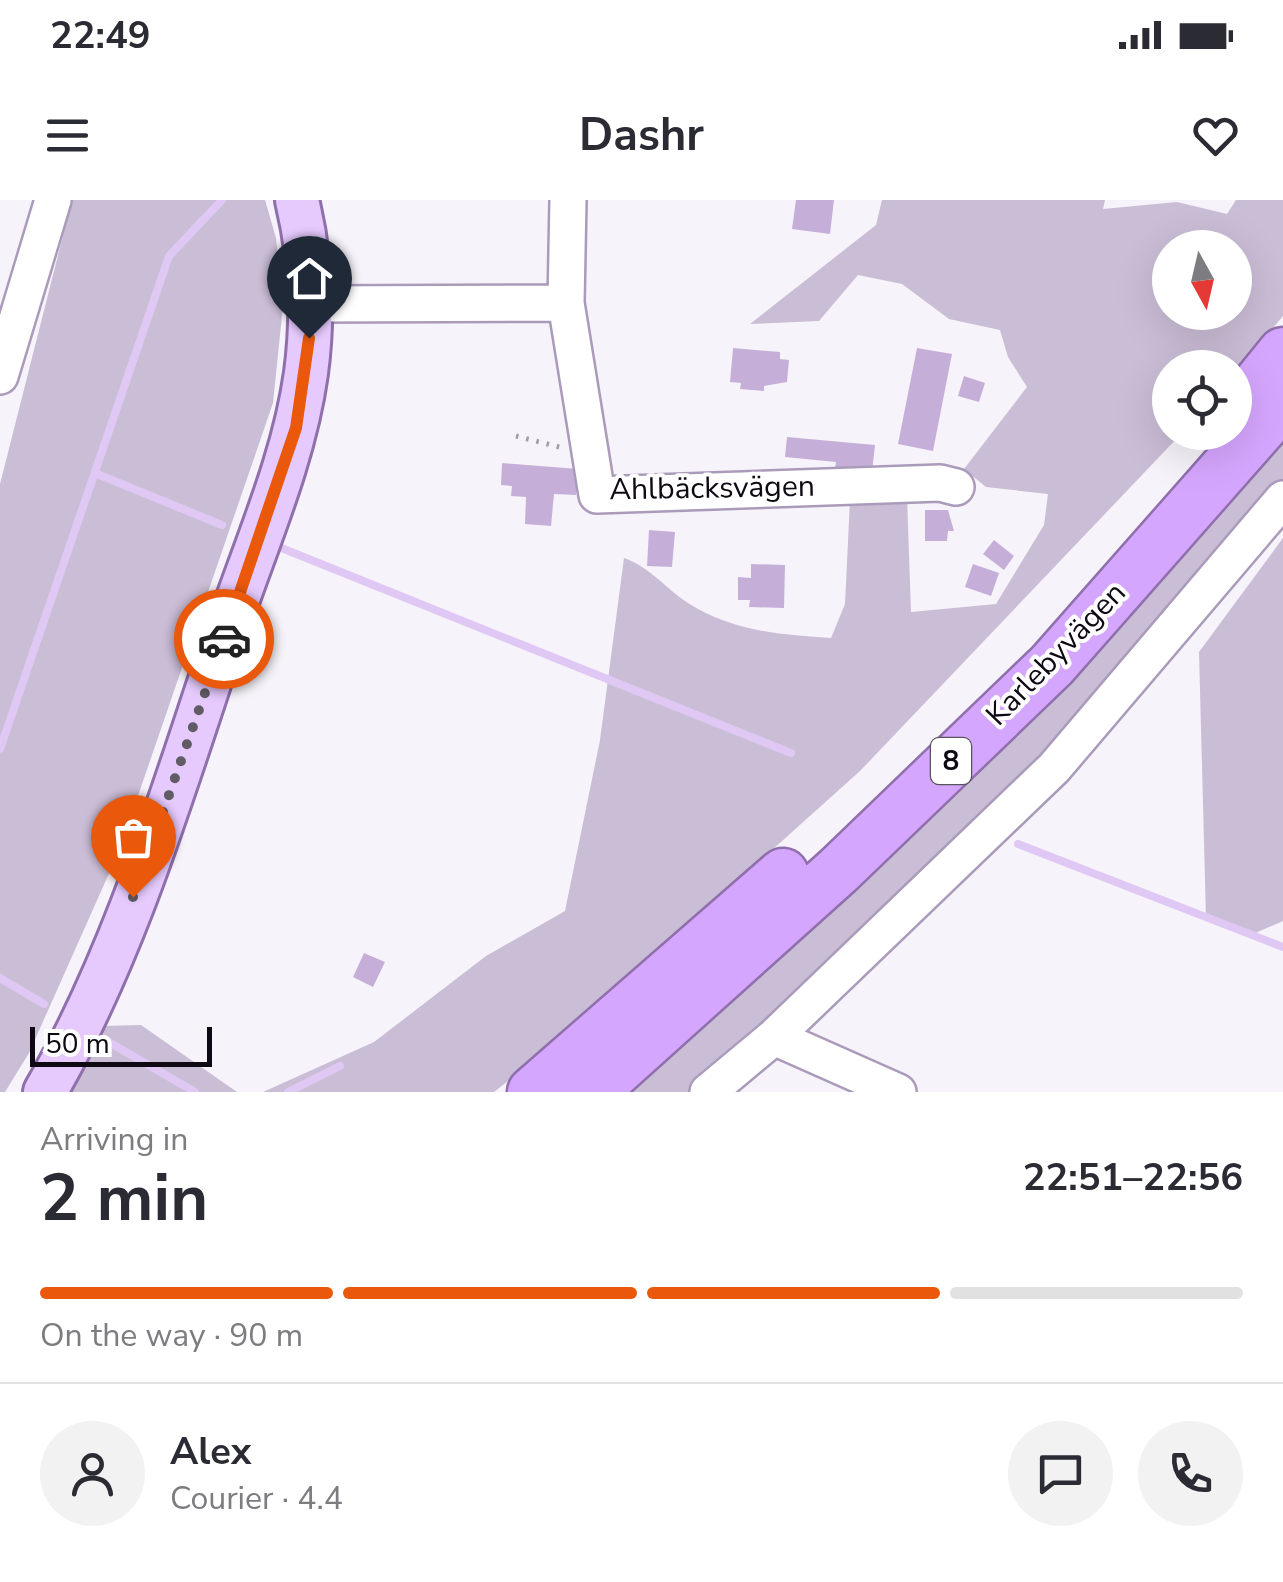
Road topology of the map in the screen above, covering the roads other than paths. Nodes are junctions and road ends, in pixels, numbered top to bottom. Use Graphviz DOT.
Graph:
graph roads {
  1 [pos="53,200"];
  2 [pos="297,200"];
  3 [pos="568,200"];
  4 [pos="566,303"];
  5 [pos="312,304"];
  6 [pos="1283,354"];
  7 [pos="0,376"];
  8 [pos="1252,391"];
  9 [pos="1283,404"];
  10 [pos="1201,450"];
  11 [pos="956,487"];
  12 [pos="1283,499"];
  13 [pos="774,1036"];
  14 [pos="45,1092"];
  15 [pos="532,1092"];
  16 [pos="592,1092"];
  17 [pos="708,1092"];
  18 [pos="898,1092"];
  1 -- 7 [label="street"];
  2 -- 5 [label="main road"];
  3 -- 4 [label="street, Ahlbäcksvägen"];
  4 -- 5 [label="street"];
  4 -- 11 [label="street, Ahlbäcksvägen"];
  5 -- 14 [label="main road"];
  6 -- 8 [label="highway"];
  9 -- 16 [label="highway, Karlebyvägen / 8"];
  10 -- 15 [label="highway, Karlebyvägen / 8"];
  12 -- 13 [label="street"];
  13 -- 17 [label="street"];
  13 -- 18 [label="street"];
}
